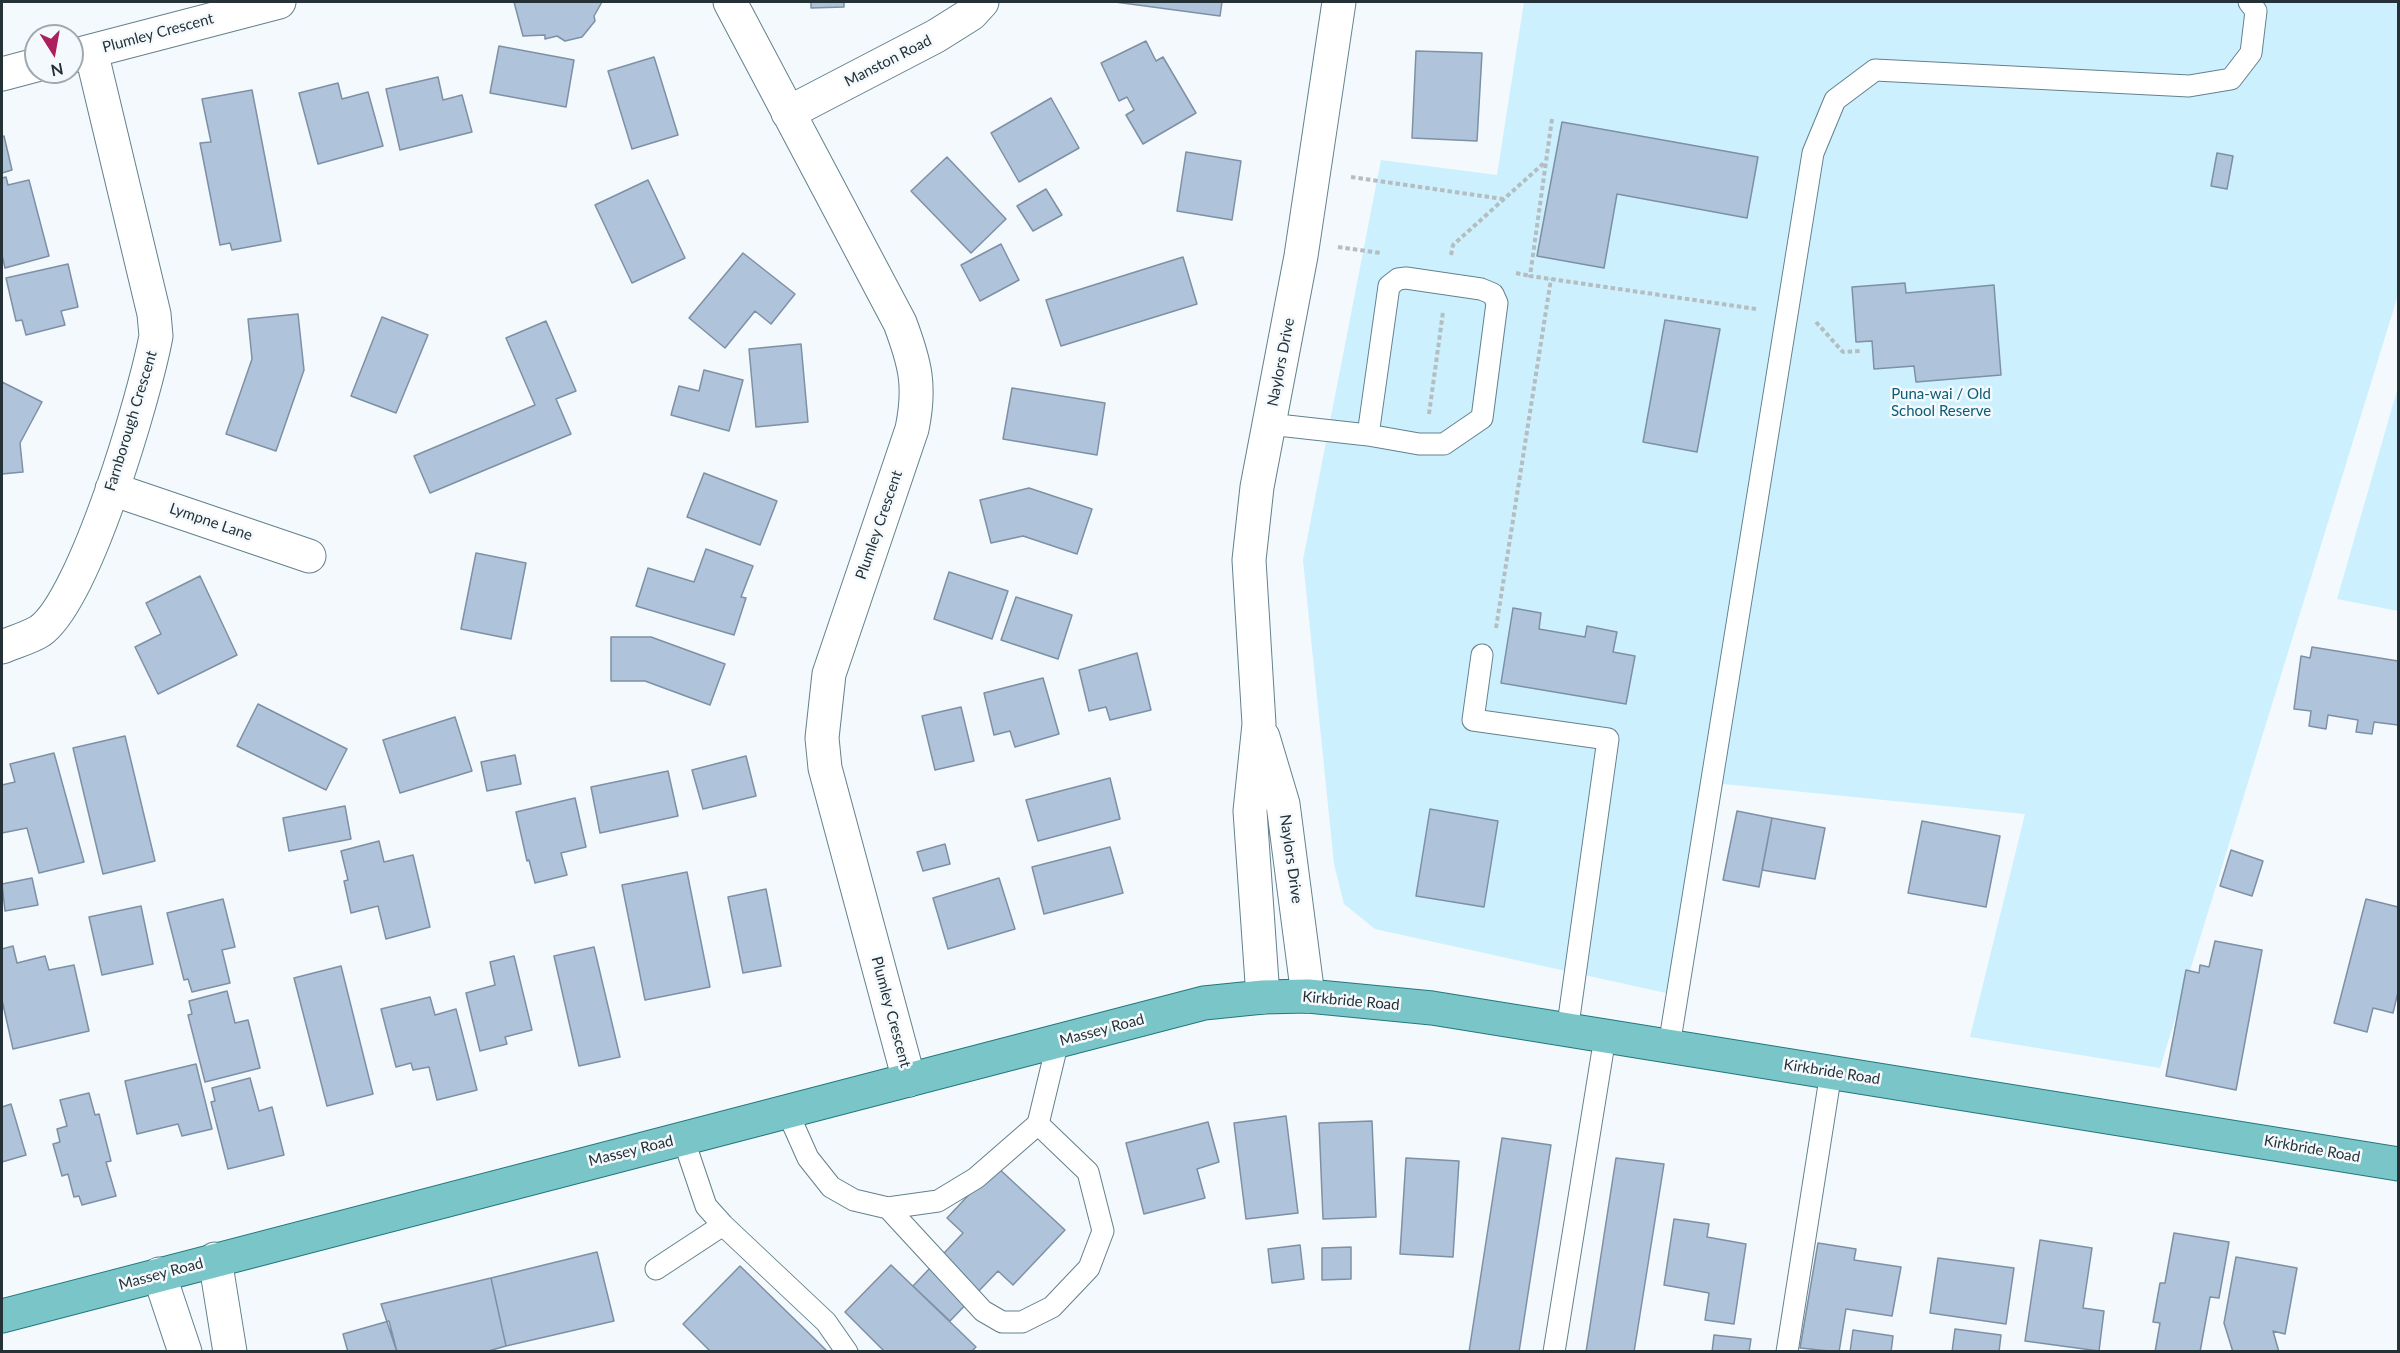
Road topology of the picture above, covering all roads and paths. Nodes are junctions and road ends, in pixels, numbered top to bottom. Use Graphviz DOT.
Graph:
graph roads {
  1 [pos="279,2"];
  2 [pos="730,2"];
  3 [pos="982,2"];
  4 [pos="1339,2"];
  5 [pos="2249,2"];
  6 [pos="84,53"];
  7 [pos="84,61"];
  8 [pos="788,112"];
  9 [pos="1552,119"];
  10 [pos="1312,172"];
  11 [pos="1504,200"];
  12 [pos="1551,279"];
  13 [pos="1787,314"];
  14 [pos="1860,351"];
  15 [pos="1269,424"];
  16 [pos="1368,435"];
  17 [pos="112,489"];
  18 [pos="309,556"];
  19 [pos="2,647"];
  20 [pos="1482,655"];
  21 [pos="1259,724"];
  22 [pos="1308,996"];
  23 [pos="1263,997"];
  24 [pos="1567,1032"];
  25 [pos="1605,1037"];
  26 [pos="1058,1041"];
  27 [pos="1669,1046"];
  28 [pos="1830,1072"];
  29 [pos="909,1080"];
  30 [pos="787,1111"];
  31 [pos="1038,1124"];
  32 [pos="683,1138"];
  33 [pos="2398,1164"];
  34 [pos="888,1208"];
  35 [pos="723,1225"];
  36 [pos="215,1260"];
  37 [pos="656,1269"];
  38 [pos="159,1274"];
  39 [pos="2,1316"];
  40 [pos="185,1352"];
  41 [pos="230,1352"];
  42 [pos="848,1352"];
  43 [pos="1554,1352"];
  44 [pos="1787,1352"];
  1 -- 6 [label="street, Plumley Crescent"];
  2 -- 8 [label="street, Plumley Crescent"];
  3 -- 8 [label="street, Manston Road"];
  4 -- 10 [label="street, Naylors Drive"];
  5 -- 13 [label="lane"];
  7 -- 17 [label="street, Farnborough Crescent"];
  8 -- 29 [label="street, Plumley Crescent"];
  9 -- 12 [label="path"];
  10 -- 11 [label="path"];
  10 -- 15 [label="street, Naylors Drive"];
  12 -- 13 [label="path"];
  12 -- 20 [label="path"];
  13 -- 14 [label="path"];
  13 -- 27 [label="lane"];
  15 -- 16 [label="lane"];
  15 -- 21 [label="street, Naylors Drive"];
  16 -- 16 [label="lane"];
  17 -- 18 [label="street, Lympne Lane"];
  17 -- 19 [label="street, Farnborough Crescent"];
  20 -- 24 [label="lane"];
  21 -- 22 [label="street, Naylors Drive"];
  21 -- 23 [label="street, Naylors Drive"];
  22 -- 23 [label="main road, Kirkbride Road"];
  22 -- 24 [label="main road, Kirkbride Road"];
  23 -- 26 [label="main road, Massey Road"];
  24 -- 25 [label="main road, Kirkbride Road"];
  25 -- 27 [label="main road, Kirkbride Road"];
  25 -- 43 [label="lane"];
  26 -- 29 [label="main road, Massey Road"];
  26 -- 31 [label="lane"];
  27 -- 28 [label="main road, Kirkbride Road"];
  28 -- 33 [label="main road, Kirkbride Road"];
  28 -- 44 [label="lane"];
  29 -- 30 [label="main road, Massey Road"];
  30 -- 32 [label="main road, Massey Road"];
  30 -- 34 [label="lane"];
  31 -- 34 [label="lane"];
  31 -- 34 [label="lane"];
  32 -- 35 [label="lane"];
  32 -- 36 [label="main road, Massey Road"];
  35 -- 37 [label="lane"];
  35 -- 42 [label="lane"];
  36 -- 38 [label="main road, Massey Road"];
  36 -- 41 [label="street"];
  38 -- 39 [label="main road, Massey Road"];
  38 -- 40 [label="street"];
}
